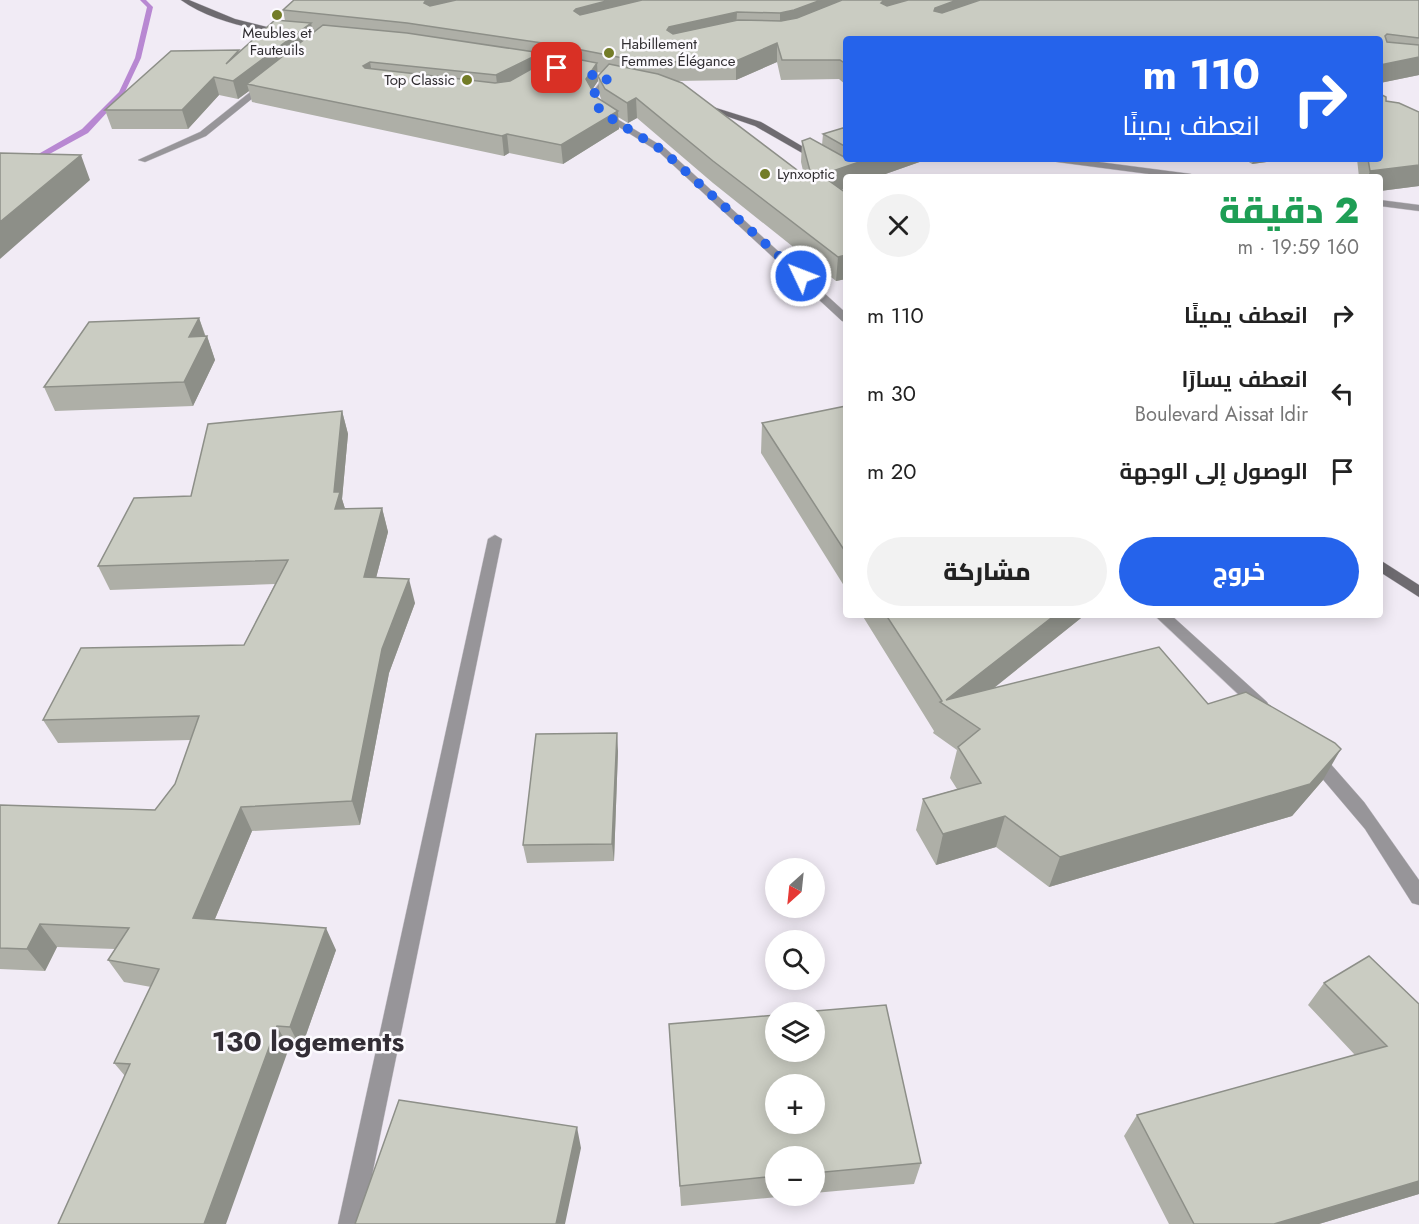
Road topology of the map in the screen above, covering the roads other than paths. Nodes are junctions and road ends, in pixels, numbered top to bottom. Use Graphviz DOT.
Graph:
graph roads {
  1 [pos="184,0"];
  2 [pos="293,33"];
  3 [pos="597,76"];
  4 [pos="608,78"];
  5 [pos="618,81"];
  6 [pos="269,82"];
  7 [pos="693,101"];
  8 [pos="142,160"];
  9 [pos="1080,162"];
  10 [pos="845,174"];
  11 [pos="1169,174"];
  12 [pos="1383,202"];
  13 [pos="1419,208"];
  14 [pos="843,316"];
  15 [pos="495,539"];
  16 [pos="1383,567"];
  17 [pos="1419,592"];
  18 [pos="1165,618"];
  19 [pos="1277,721"];
  20 [pos="1302,746"];
  21 [pos="1419,897"];
  22 [pos="350,1224"];
  1 -- 2 [label="street"];
  3 -- 4 [label="street"];
  4 -- 5 [label="street"];
  4 -- 14 [label="street"];
  6 -- 8 [label="street"];
  7 -- 10 [label="street"];
  9 -- 11 [label="street"];
  12 -- 13 [label="street"];
  15 -- 22 [label="street"];
  16 -- 17 [label="street"];
  18 -- 19 [label="street"];
  20 -- 21 [label="street"];
}
